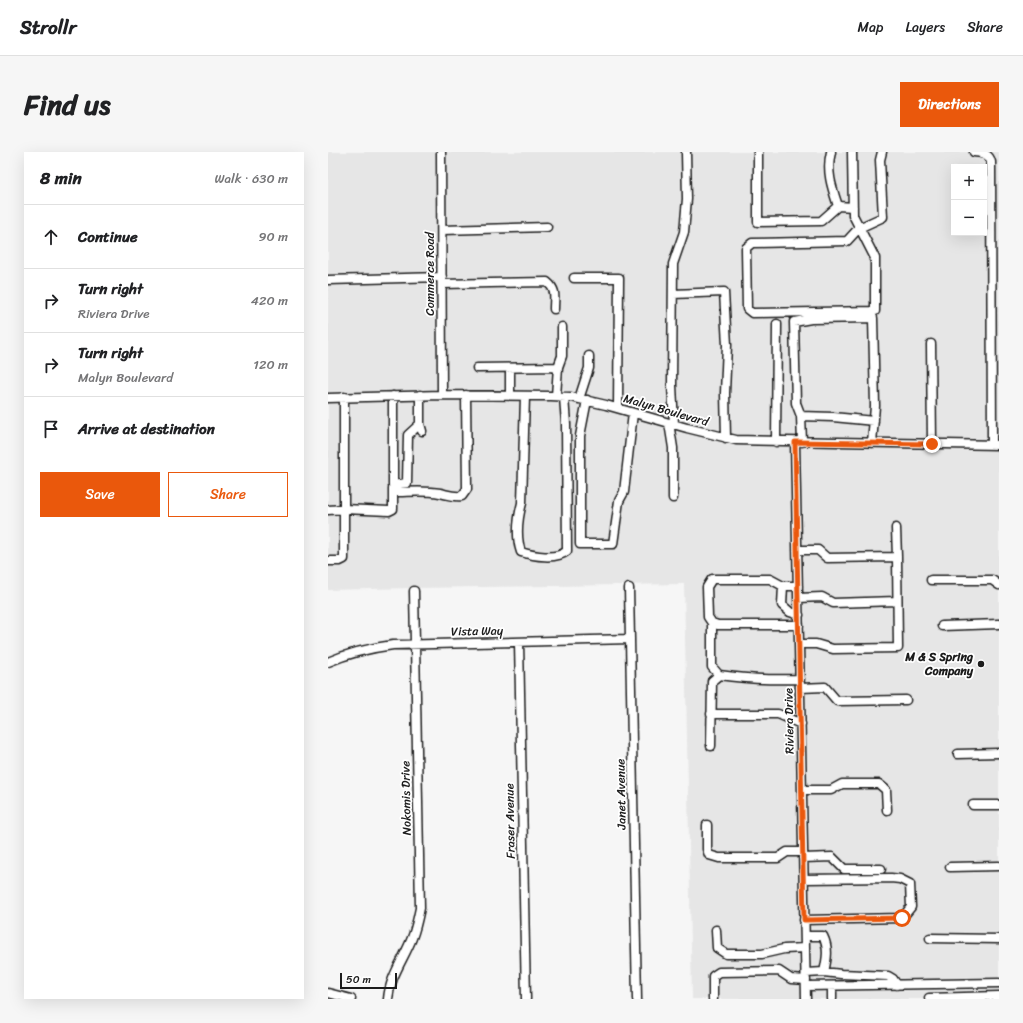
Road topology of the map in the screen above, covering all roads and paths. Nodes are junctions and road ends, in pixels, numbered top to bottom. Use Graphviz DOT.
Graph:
graph roads {
  1 [pos="441,152"];
  2 [pos="686,152"];
  3 [pos="758,152"];
  4 [pos="831,152"];
  5 [pos="852,152"];
  6 [pos="882,152"];
  7 [pos="974,152"];
  8 [pos="838,206"];
  9 [pos="853,207"];
  10 [pos="547,227"];
  11 [pos="859,228"];
  12 [pos="442,230"];
  13 [pos="995,249"];
  14 [pos="574,278"];
  15 [pos="328,280"];
  16 [pos="442,281"];
  17 [pos="673,294"];
  18 [pos="554,309"];
  19 [pos="777,324"];
  20 [pos="562,326"];
  21 [pos="932,344"];
  22 [pos="995,351"];
  23 [pos="589,356"];
  24 [pos="558,367"];
  25 [pos="477,368"];
  26 [pos="510,368"];
  27 [pos="420,395"];
  28 [pos="442,395"];
  29 [pos="466,395"];
  30 [pos="392,396"];
  31 [pos="510,396"];
  32 [pos="525,396"];
  33 [pos="560,396"];
  34 [pos="344,397"];
  35 [pos="328,398"];
  36 [pos="583,399"];
  37 [pos="618,408"];
  38 [pos="633,413"];
  39 [pos="801,416"];
  40 [pos="874,421"];
  41 [pos="671,424"];
  42 [pos="726,438"];
  43 [pos="776,442"];
  44 [pos="798,442"];
  45 [pos="872,443"];
  46 [pos="932,444"];
  47 [pos="996,445"];
  48 [pos="393,489"];
  49 [pos="673,498"];
  50 [pos="344,509"];
  51 [pos="328,510"];
  52 [pos="896,528"];
  53 [pos="797,550"];
  54 [pos="897,557"];
  55 [pos="328,561"];
  56 [pos="931,580"];
  57 [pos="999,585"];
  58 [pos="783,586"];
  59 [pos="798,586"];
  60 [pos="629,588"];
  61 [pos="414,591"];
  62 [pos="798,598"];
  63 [pos="897,602"];
  64 [pos="799,615"];
  65 [pos="712,623"];
  66 [pos="999,624"];
  67 [pos="799,625"];
  68 [pos="942,626"];
  69 [pos="630,639"];
  70 [pos="519,642"];
  71 [pos="415,644"];
  72 [pos="799,644"];
  73 [pos="328,662"];
  74 [pos="719,675"];
  75 [pos="800,679"];
  76 [pos="800,688"];
  77 [pos="906,700"];
  78 [pos="711,714"];
  79 [pos="801,724"];
  80 [pos="711,746"];
  81 [pos="999,753"];
  82 [pos="958,754"];
  83 [pos="802,790"];
  84 [pos="973,805"];
  85 [pos="999,805"];
  86 [pos="887,810"];
  87 [pos="707,825"];
  88 [pos="803,855"];
  89 [pos="999,866"];
  90 [pos="950,867"];
  91 [pos="881,869"];
  92 [pos="804,879"];
  93 [pos="804,920"];
  94 [pos="716,930"];
  95 [pos="805,936"];
  96 [pos="930,938"];
  97 [pos="999,939"];
  98 [pos="805,948"];
  99 [pos="824,972"];
  100 [pos="806,979"];
  101 [pos="999,983"];
  102 [pos="897,985"];
  103 [pos="832,986"];
  104 [pos="328,993"];
  105 [pos="999,996"];
  106 [pos="929,998"];
  107 [pos="351,999"];
  108 [pos="388,999"];
  109 [pos="526,999"];
  110 [pos="637,999"];
  111 [pos="713,999"];
  112 [pos="806,999"];
  113 [pos="832,999"];
  1 -- 12 [label="street, Commerce Road"];
  2 -- 17 [label="street"];
  3 -- 8 [label="street"];
  4 -- 8 [label="street"];
  5 -- 9 [label="street"];
  6 -- 11 [label="street"];
  7 -- 13 [label="street"];
  8 -- 9 [label="street"];
  9 -- 11 [label="street"];
  10 -- 12 [label="street"];
  11 -- 11 [label="street"];
  12 -- 16 [label="street, Commerce Road"];
  13 -- 22 [label="street"];
  14 -- 37 [label="street"];
  15 -- 16 [label="street"];
  16 -- 18 [label="street"];
  16 -- 28 [label="street, Commerce Road"];
  17 -- 41 [label="street"];
  17 -- 42 [label="street"];
  19 -- 43 [label="street"];
  20 -- 24 [label="street"];
  21 -- 46 [label="street"];
  22 -- 47 [label="street"];
  23 -- 36 [label="street"];
  24 -- 26 [label="street"];
  24 -- 33 [label="street"];
  25 -- 26 [label="street"];
  26 -- 31 [label="street"];
  27 -- 28 [label="street, Malyn Boulevard"];
  27 -- 30 [label="street, Malyn Boulevard"];
  27 -- 48 [label="street"];
  28 -- 29 [label="street, Malyn Boulevard"];
  29 -- 31 [label="street, Malyn Boulevard"];
  29 -- 48 [label="street"];
  30 -- 34 [label="street, Malyn Boulevard"];
  30 -- 48 [label="street"];
  31 -- 32 [label="street, Malyn Boulevard"];
  32 -- 33 [label="street, Malyn Boulevard"];
  32 -- 33 [label="street"];
  33 -- 36 [label="street, Malyn Boulevard"];
  34 -- 35 [label="street, Malyn Boulevard"];
  34 -- 50 [label="street"];
  36 -- 37 [label="street, Malyn Boulevard"];
  36 -- 38 [label="street"];
  37 -- 38 [label="street, Malyn Boulevard"];
  38 -- 41 [label="street, Malyn Boulevard"];
  39 -- 40 [label="street"];
  39 -- 40 [label="street, Riviera Drive"];
  39 -- 44 [label="street, Riviera Drive"];
  40 -- 45 [label="street"];
  41 -- 42 [label="street, Malyn Boulevard"];
  41 -- 49 [label="street"];
  42 -- 43 [label="street, Malyn Boulevard"];
  43 -- 44 [label="street, Malyn Boulevard"];
  44 -- 45 [label="street, Malyn Boulevard"];
  44 -- 53 [label="street, Riviera Drive"];
  45 -- 46 [label="street, Malyn Boulevard"];
  46 -- 47 [label="street, Malyn Boulevard"];
  48 -- 50 [label="street"];
  50 -- 51 [label="street"];
  50 -- 55 [label="street"];
  52 -- 54 [label="street"];
  53 -- 54 [label="street"];
  53 -- 59 [label="street, Riviera Drive"];
  54 -- 63 [label="street"];
  56 -- 57 [label="street"];
  58 -- 59 [label="street"];
  58 -- 64 [label="street"];
  58 -- 65 [label="street"];
  59 -- 62 [label="street, Riviera Drive"];
  60 -- 69 [label="street, Janet Avenue"];
  61 -- 71 [label="street, Nokomis Drive"];
  62 -- 63 [label="street"];
  62 -- 64 [label="street, Riviera Drive"];
  63 -- 72 [label="street"];
  64 -- 67 [label="street, Riviera Drive"];
  65 -- 67 [label="street"];
  65 -- 74 [label="street"];
  66 -- 68 [label="street"];
  67 -- 72 [label="street, Riviera Drive"];
  69 -- 70 [label="street, Vista Way"];
  69 -- 110 [label="street, Janet Avenue"];
  70 -- 71 [label="street, Vista Way"];
  70 -- 109 [label="street, Fraser Avenue"];
  71 -- 73 [label="street, Vista Way"];
  71 -- 108 [label="street, Nokomis Drive"];
  72 -- 75 [label="street, Riviera Drive"];
  74 -- 75 [label="street"];
  74 -- 78 [label="street"];
  75 -- 76 [label="street, Riviera Drive"];
  76 -- 77 [label="street"];
  76 -- 79 [label="street, Riviera Drive"];
  78 -- 79 [label="street"];
  78 -- 80 [label="street"];
  79 -- 83 [label="street, Riviera Drive"];
  81 -- 82 [label="street"];
  83 -- 86 [label="street"];
  83 -- 88 [label="street, Riviera Drive"];
  84 -- 85 [label="street"];
  87 -- 88 [label="street"];
  88 -- 91 [label="street"];
  88 -- 92 [label="street, Riviera Drive"];
  89 -- 90 [label="street"];
  92 -- 93 [label="street, Riviera Drive"];
  92 -- 93 [label="street"];
  93 -- 95 [label="street, Riviera Drive"];
  94 -- 98 [label="street"];
  95 -- 98 [label="street, Riviera Drive"];
  95 -- 99 [label="street"];
  96 -- 97 [label="street"];
  98 -- 100 [label="street, Riviera Drive"];
  99 -- 100 [label="street"];
  99 -- 102 [label="street"];
  100 -- 103 [label="street"];
  100 -- 111 [label="street"];
  100 -- 112 [label="street, Riviera Drive"];
  101 -- 102 [label="street"];
  102 -- 103 [label="street"];
  103 -- 113 [label="street"];
  104 -- 107 [label="street"];
  105 -- 106 [label="street"];
}
